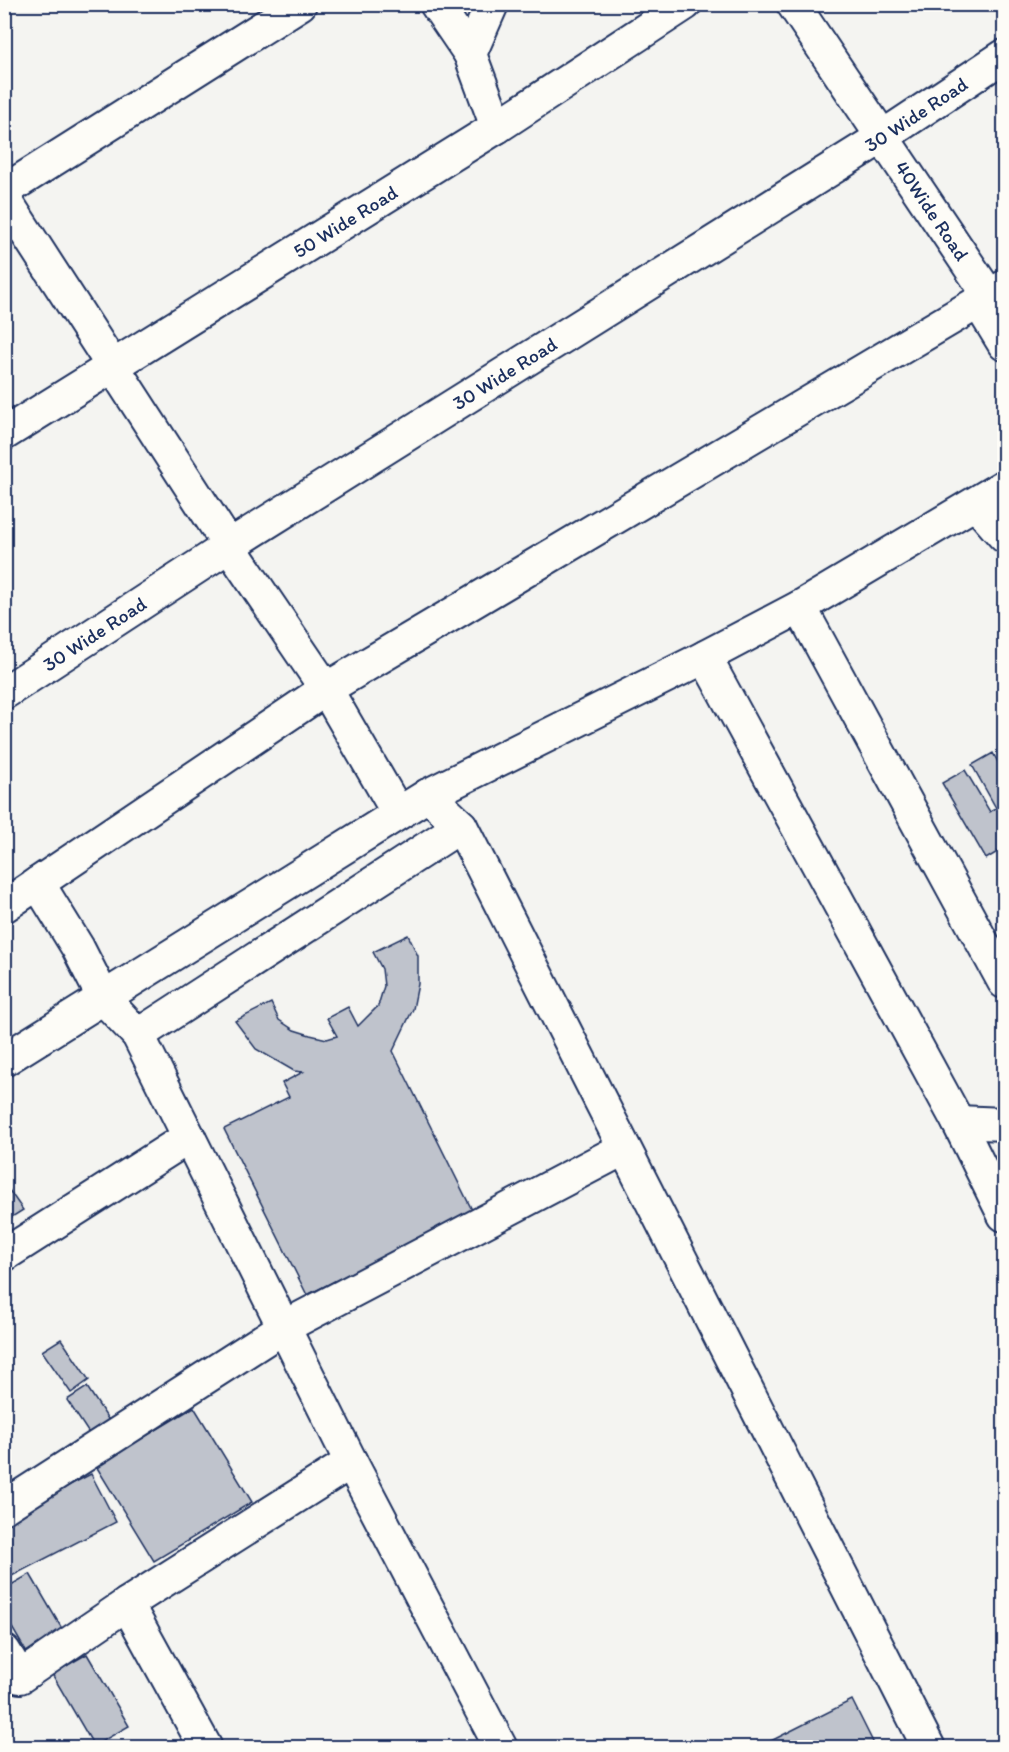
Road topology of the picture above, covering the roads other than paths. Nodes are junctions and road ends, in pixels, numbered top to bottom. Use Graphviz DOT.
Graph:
graph roads {
  1 [pos="300,4"];
  2 [pos="436,4"];
  3 [pos="492,4"];
  4 [pos="685,4"];
  5 [pos="793,4"];
  6 [pos="470,54"];
  7 [pos="1005,56"];
  8 [pos="496,127"];
  9 [pos="882,137"];
  10 [pos="4,191"];
  11 [pos="4,198"];
  12 [pos="991,296"];
  13 [pos="1005,344"];
  14 [pos="113,365"];
  15 [pos="4,434"];
  16 [pos="1005,486"];
  17 [pos="976,504"];
  18 [pos="1005,537"];
  19 [pos="229,546"];
  20 [pos="800,607"];
  21 [pos="705,657"];
  22 [pos="326,689"];
  23 [pos="4,693"];
  24 [pos="428,795"];
  25 [pos="398,813"];
  26 [pos="461,826"];
  27 [pos="38,883"];
  28 [pos="4,906"];
  29 [pos="1005,981"];
  30 [pos="104,999"];
  31 [pos="138,1035"];
  32 [pos="4,1060"];
  33 [pos="958,1122"];
  34 [pos="1005,1124"];
  35 [pos="189,1137"];
  36 [pos="623,1149"];
  37 [pos="1005,1215"];
  38 [pos="4,1255"];
  39 [pos="284,1327"];
  40 [pos="351,1462"];
  41 [pos="4,1507"];
  42 [pos="127,1604"];
  43 [pos="12,1664"];
  44 [pos="495,1745"];
  45 [pos="206,1748"];
  46 [pos="930,1748"];
  1 -- 10 [label="street"];
  2 -- 6 [label="street"];
  3 -- 6 [label="street"];
  4 -- 8 [label="street, 50 Wide Road"];
  5 -- 9 [label="street, 40Wide Road"];
  6 -- 8 [label="street"];
  7 -- 9 [label="street, 30 Wide Road"];
  8 -- 14 [label="street, 50 Wide Road"];
  9 -- 12 [label="street, 40Wide Road"];
  9 -- 19 [label="street, 30 Wide Road"];
  11 -- 14 [label="street"];
  12 -- 13 [label="street, 40Wide Road"];
  12 -- 22 [label="street"];
  14 -- 15 [label="street, 50 Wide Road"];
  14 -- 19 [label="street"];
  16 -- 17 [label="street"];
  17 -- 18 [label="street"];
  17 -- 20 [label="street"];
  19 -- 22 [label="street"];
  19 -- 23 [label="street, 30 Wide Road"];
  20 -- 21 [label="street"];
  20 -- 29 [label="street"];
  21 -- 24 [label="street"];
  21 -- 33 [label="street"];
  22 -- 25 [label="street"];
  22 -- 27 [label="street"];
  24 -- 25 [label="street"];
  24 -- 26 [label="street"];
  25 -- 30 [label="street"];
  26 -- 31 [label="street"];
  26 -- 36 [label="street"];
  27 -- 28 [label="street"];
  27 -- 30 [label="street"];
  30 -- 31 [label="street"];
  30 -- 32 [label="street"];
  31 -- 35 [label="street"];
  33 -- 34 [label="street"];
  33 -- 37 [label="street"];
  35 -- 38 [label="street"];
  35 -- 39 [label="street"];
  36 -- 39 [label="street"];
  36 -- 46 [label="street"];
  39 -- 40 [label="street"];
  39 -- 41 [label="street"];
  40 -- 42 [label="street"];
  40 -- 44 [label="street"];
  42 -- 43 [label="street"];
  42 -- 45 [label="street"];
}
